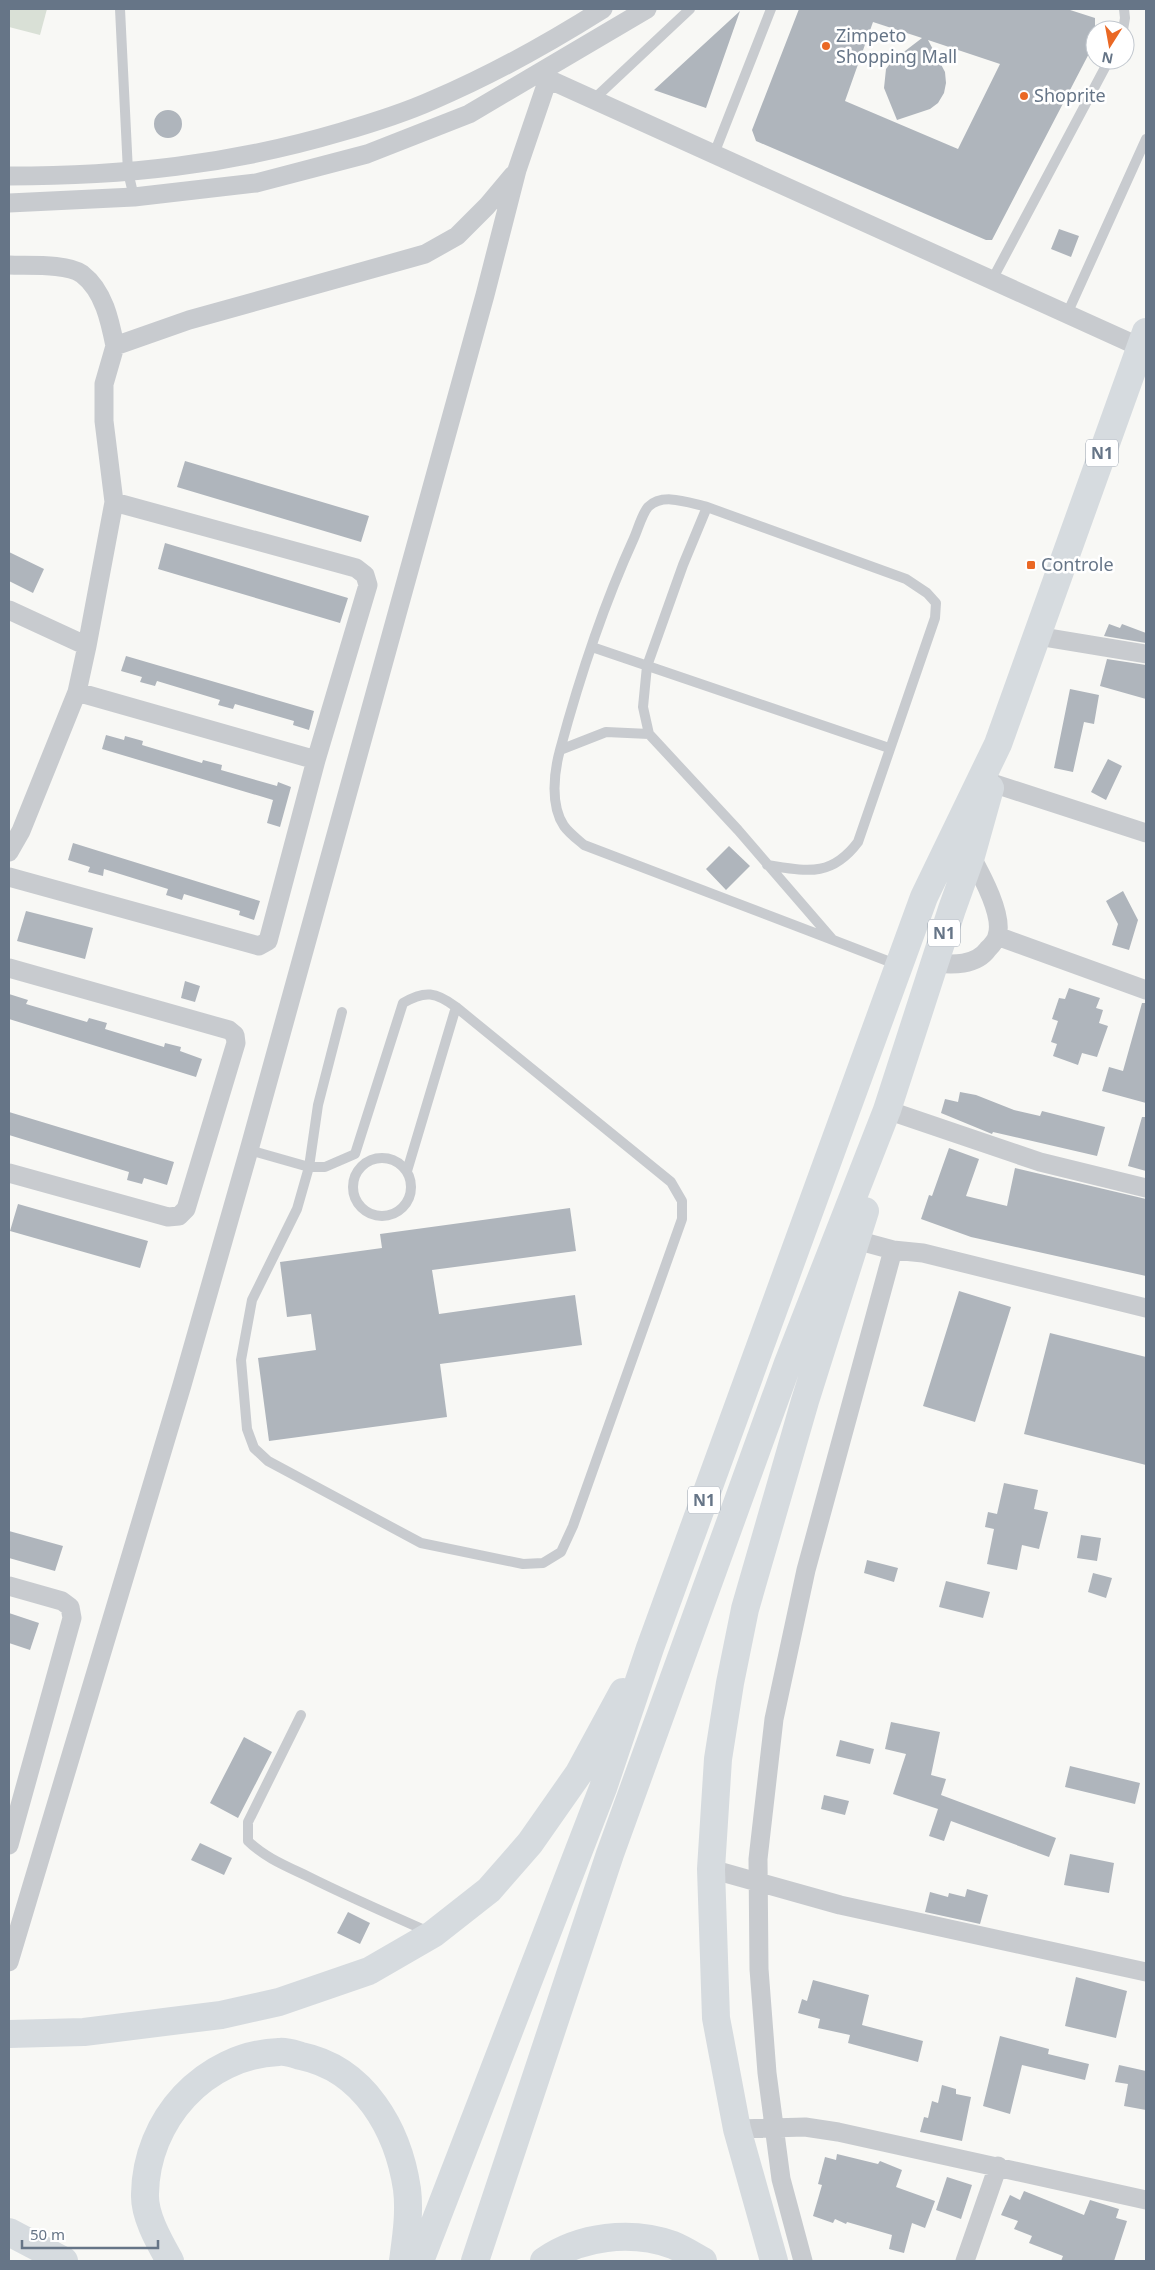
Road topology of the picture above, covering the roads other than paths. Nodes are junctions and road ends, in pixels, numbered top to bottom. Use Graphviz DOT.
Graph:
graph roads {
  1 [pos="120,9"];
  2 [pos="603,9"];
  3 [pos="646,9"];
  4 [pos="690,9"];
  5 [pos="771,9"];
  6 [pos="1104,70"];
  7 [pos="545,76"];
  8 [pos="594,99"];
  9 [pos="1146,140"];
  10 [pos="714,154"];
  11 [pos="517,170"];
  12 [pos="128,172"];
  13 [pos="9,176"];
  14 [pos="134,197"];
  15 [pos="9,203"];
  16 [pos="9,265"];
  17 [pos="992,280"];
  18 [pos="1066,314"];
  19 [pos="1143,340"];
  20 [pos="115,346"];
  21 [pos="114,502"];
  22 [pos="707,507"];
  23 [pos="9,610"];
  24 [pos="1037,636"];
  25 [pos="87,646"];
  26 [pos="592,647"];
  27 [pos="1146,654"];
  28 [pos="647,666"];
  29 [pos="76,692"];
  30 [pos="649,734"];
  31 [pos="998,744"];
  32 [pos="889,748"];
  33 [pos="560,750"];
  34 [pos="316,760"];
  35 [pos="992,783"];
  36 [pos="15,828"];
  37 [pos="1146,833"];
  38 [pos="9,852"];
  39 [pos="971,856"];
  40 [pos="766,865"];
  41 [pos="9,877"];
  42 [pos="997,936"];
  43 [pos="833,940"];
  44 [pos="934,963"];
  45 [pos="899,965"];
  46 [pos="9,968"];
  47 [pos="1146,990"];
  48 [pos="456,1008"];
  49 [pos="342,1012"];
  50 [pos="884,1114"];
  51 [pos="249,1150"];
  52 [pos="355,1154"];
  53 [pos="364,1163"];
  54 [pos="310,1167"];
  55 [pos="407,1171"];
  56 [pos="9,1173"];
  57 [pos="1146,1188"];
  58 [pos="856,1240"];
  59 [pos="893,1250"];
  60 [pos="1146,1308"];
  61 [pos="9,1586"];
  62 [pos="650,1648"];
  63 [pos="302,1715"];
  64 [pos="16,1792"];
  65 [pos="9,1845"];
  66 [pos="711,1869"];
  67 [pos="756,1882"];
  68 [pos="432,1934"];
  69 [pos="9,1962"];
  70 [pos="1146,1972"];
  71 [pos="9,2034"];
  72 [pos="774,2126"];
  73 [pos="737,2129"];
  74 [pos="998,2166"];
  75 [pos="1146,2200"];
  76 [pos="9,2232"];
  77 [pos="64,2261"];
  78 [pos="170,2261"];
  79 [pos="403,2261"];
  80 [pos="420,2261"];
  81 [pos="475,2261"];
  82 [pos="544,2261"];
  83 [pos="703,2261"];
  84 [pos="774,2261"];
  85 [pos="803,2261"];
  86 [pos="965,2261"];
  1 -- 12 [label="lane"];
  2 -- 12 [label="street"];
  3 -- 7 [label="street"];
  4 -- 8 [label="lane"];
  5 -- 10 [label="lane"];
  6 -- 17 [label="lane"];
  7 -- 8 [label="street"];
  7 -- 11 [label="street"];
  7 -- 14 [label="street"];
  8 -- 10 [label="street"];
  9 -- 18 [label="lane"];
  10 -- 17 [label="street"];
  11 -- 20 [label="street"];
  11 -- 51 [label="street"];
  12 -- 13 [label="street"];
  12 -- 14 [label="lane"];
  14 -- 15 [label="street"];
  16 -- 20 [label="street"];
  17 -- 18 [label="street"];
  18 -- 19 [label="street"];
  19 -- 24 [label="main road, N1"];
  20 -- 21 [label="street"];
  21 -- 25 [label="street"];
  21 -- 34 [label="street"];
  22 -- 26 [label="lane"];
  22 -- 28 [label="lane"];
  22 -- 32 [label="lane"];
  23 -- 25 [label="street"];
  24 -- 27 [label="street"];
  24 -- 31 [label="main road, N1"];
  25 -- 29 [label="street"];
  26 -- 28 [label="lane"];
  26 -- 33 [label="lane"];
  28 -- 30 [label="lane"];
  28 -- 32 [label="lane"];
  29 -- 34 [label="street"];
  29 -- 36 [label="street"];
  30 -- 33 [label="lane"];
  30 -- 40 [label="lane"];
  31 -- 35 [label="main road, N1"];
  31 -- 45 [label="main road, N1"];
  32 -- 40 [label="lane"];
  33 -- 43 [label="lane"];
  34 -- 41 [label="street"];
  35 -- 37 [label="street"];
  35 -- 39 [label="main road, N1"];
  36 -- 38 [label="street"];
  39 -- 42 [label="street"];
  39 -- 44 [label="main road, N1"];
  40 -- 43 [label="lane"];
  42 -- 44 [label="street"];
  42 -- 47 [label="street"];
  43 -- 45 [label="lane"];
  44 -- 50 [label="main road, N1"];
  45 -- 62 [label="main road, N1"];
  46 -- 56 [label="street"];
  48 -- 52 [label="lane"];
  48 -- 54 [label="lane"];
  48 -- 55 [label="lane"];
  49 -- 54 [label="lane"];
  50 -- 57 [label="street"];
  50 -- 58 [label="main road"];
  50 -- 81 [label="main road, N1"];
  51 -- 54 [label="lane"];
  51 -- 69 [label="street"];
  52 -- 53 [label="lane"];
  52 -- 54 [label="lane"];
  53 -- 55 [label="lane"];
  53 -- 55 [label="lane"];
  58 -- 59 [label="street"];
  58 -- 66 [label="main road"];
  59 -- 60 [label="street"];
  59 -- 67 [label="street"];
  61 -- 64 [label="street"];
  62 -- 68 [label="main road"];
  62 -- 80 [label="main road, N1"];
  63 -- 68 [label="lane"];
  64 -- 65 [label="street"];
  66 -- 67 [label="street"];
  66 -- 73 [label="main road"];
  67 -- 70 [label="street"];
  67 -- 72 [label="street"];
  68 -- 71 [label="main road"];
  72 -- 73 [label="street"];
  72 -- 74 [label="street"];
  72 -- 85 [label="street"];
  73 -- 84 [label="main road"];
  74 -- 75 [label="street"];
  74 -- 86 [label="street"];
  76 -- 77 [label="main road"];
  78 -- 79 [label="main road"];
  82 -- 83 [label="main road"];
}
